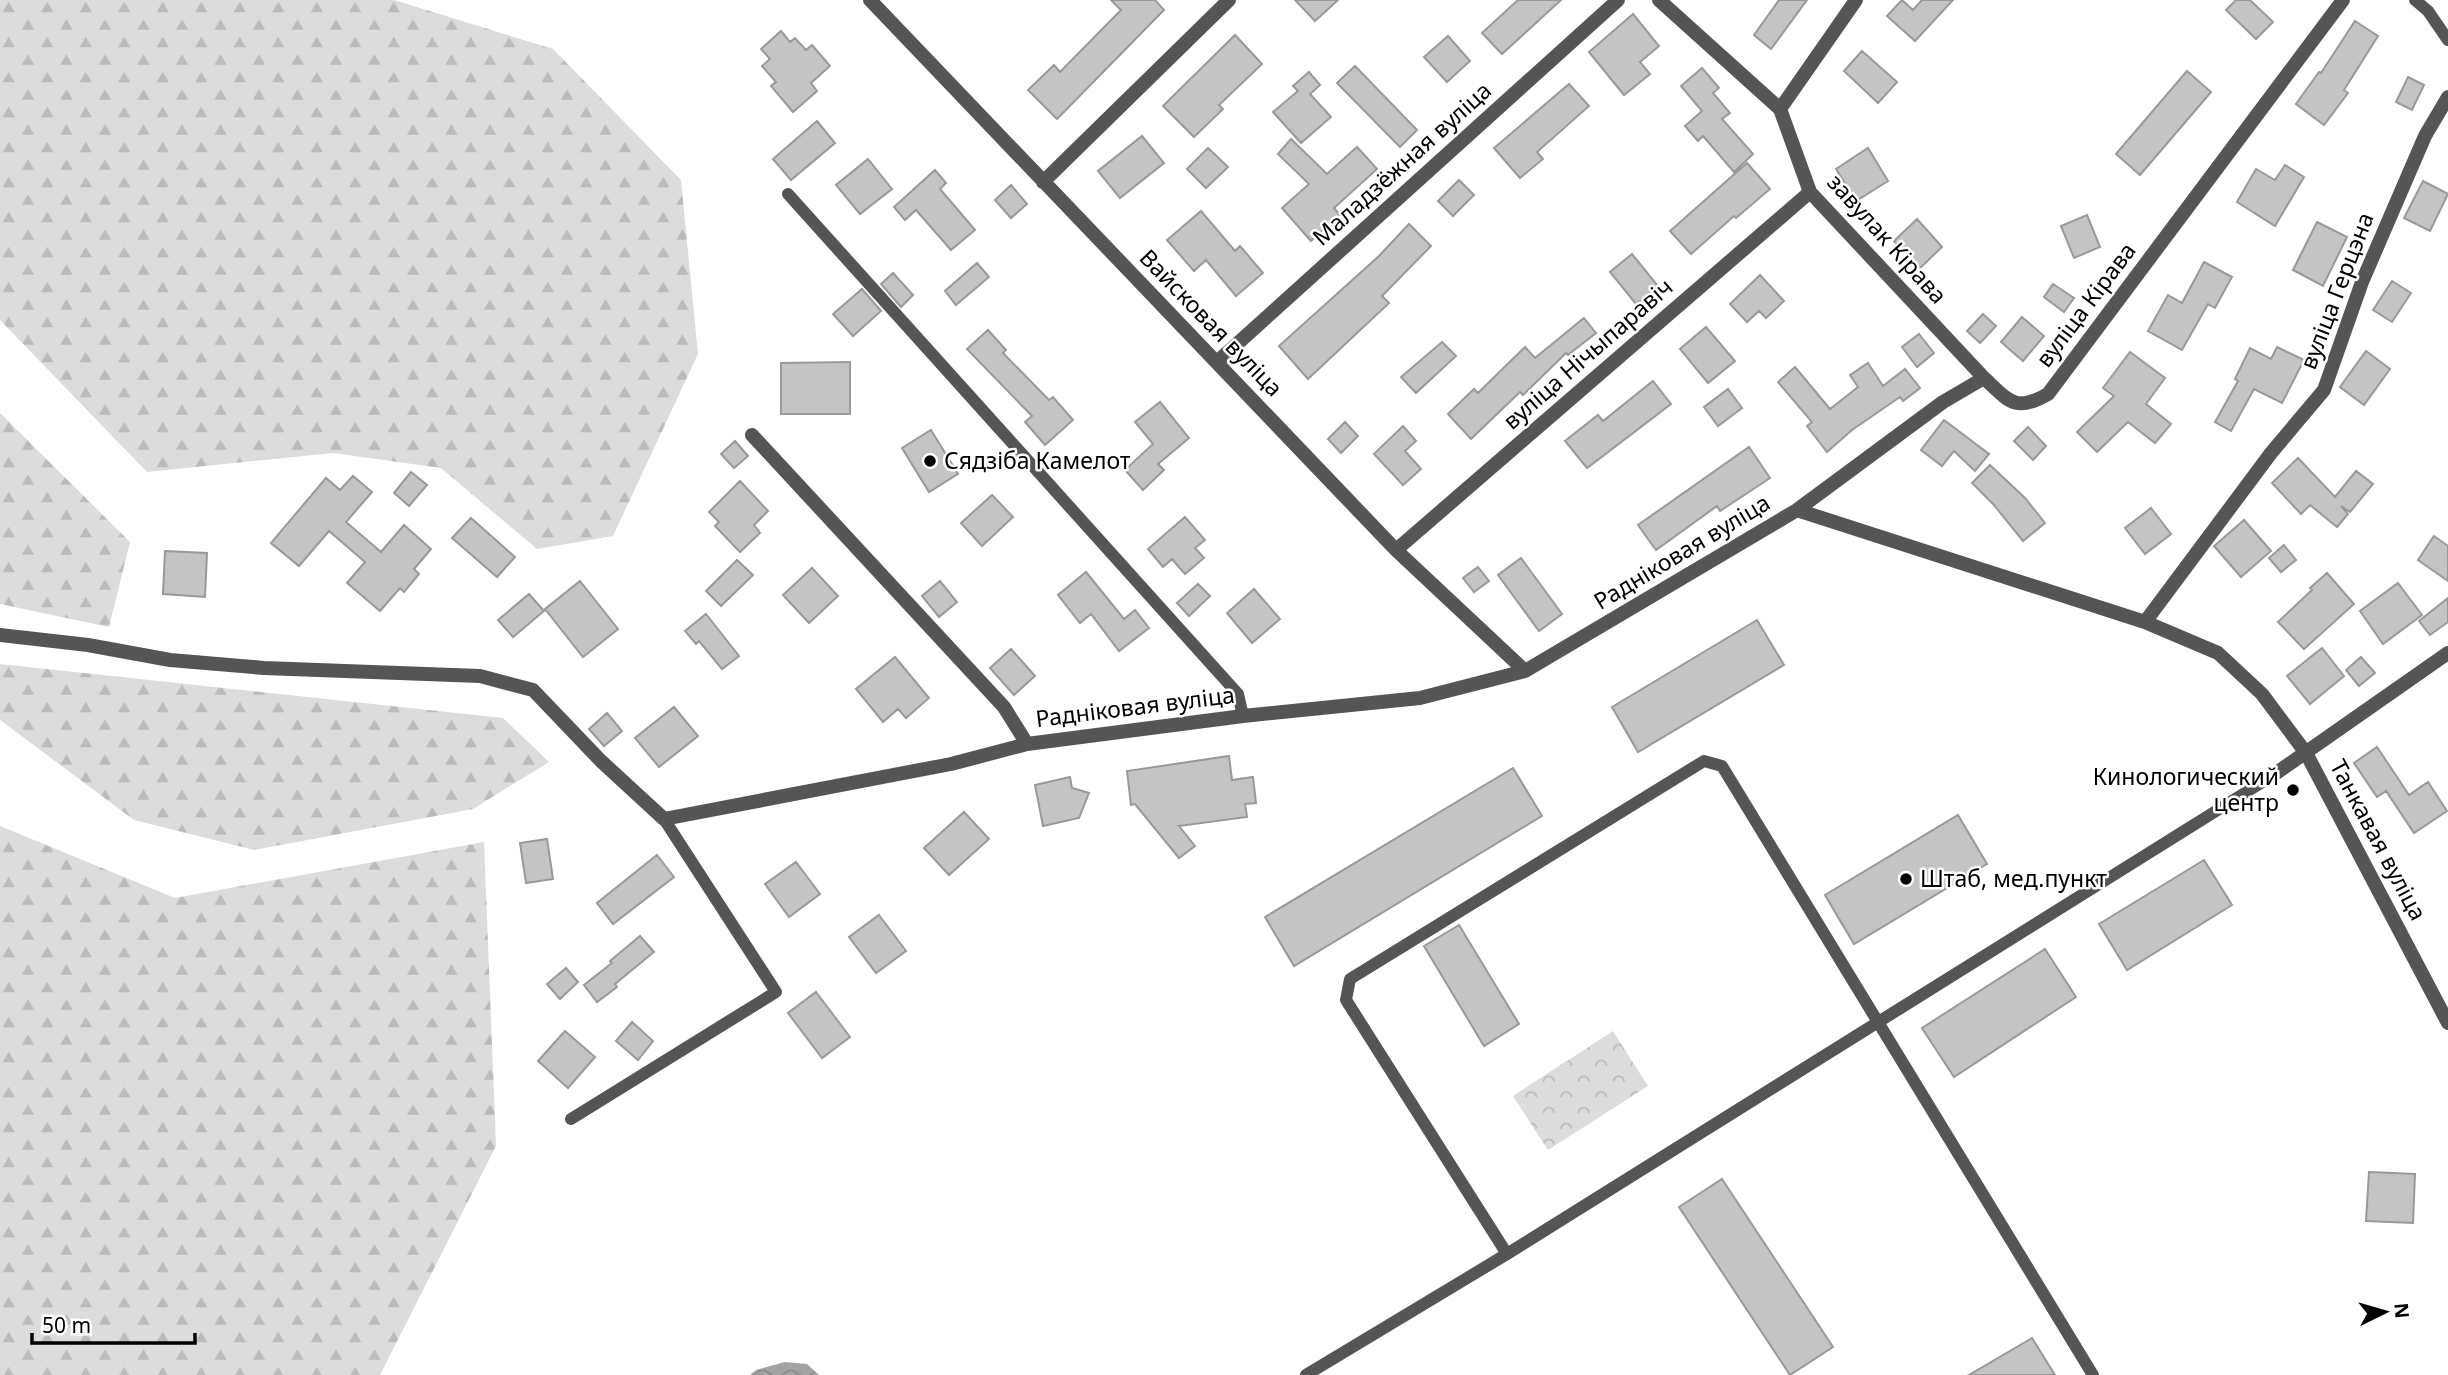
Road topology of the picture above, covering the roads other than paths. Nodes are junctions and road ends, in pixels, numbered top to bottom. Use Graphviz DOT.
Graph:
graph roads {
  1 [pos="870,0"];
  2 [pos="1229,0"];
  3 [pos="1618,0"];
  4 [pos="1659,0"];
  5 [pos="1856,0"];
  6 [pos="2343,0"];
  7 [pos="2415,0"];
  8 [pos="2448,40"];
  9 [pos="2448,97"];
  10 [pos="1780,109"];
  11 [pos="1043,182"];
  12 [pos="1811,192"];
  13 [pos="788,194"];
  14 [pos="1217,362"];
  15 [pos="1984,379"];
  16 [pos="752,435"];
  17 [pos="1797,510"];
  18 [pos="1396,550"];
  19 [pos="2145,622"];
  20 [pos="0,635"];
  21 [pos="2448,653"];
  22 [pos="1525,671"];
  23 [pos="1243,716"];
  24 [pos="1027,744"];
  25 [pos="2306,754"];
  26 [pos="2272,776"];
  27 [pos="664,819"];
  28 [pos="1880,1022"];
  29 [pos="2448,1023"];
  30 [pos="571,1119"];
  31 [pos="1507,1254"];
  32 [pos="1306,1375"];
  33 [pos="2093,1375"];
  1 -- 11 [label="street, Вайсковая вуліца"];
  2 -- 11 [label="street"];
  3 -- 14 [label="street, Маладзёжная вуліца"];
  4 -- 10 [label="street, завулак Кірава"];
  5 -- 10 [label="street"];
  6 -- 15 [label="street, вуліца Кірава"];
  7 -- 8 [label="lane"];
  9 -- 19 [label="street, вуліца Герцэна"];
  10 -- 12 [label="street, завулак Кірава"];
  11 -- 14 [label="street, Вайсковая вуліца"];
  12 -- 15 [label="street, завулак Кірава"];
  12 -- 18 [label="street, вуліца Нічыпаравіч"];
  13 -- 23 [label="lane"];
  14 -- 18 [label="street, Вайсковая вуліца"];
  15 -- 17 [label="street"];
  16 -- 24 [label="street, Радніковая вуліца"];
  17 -- 19 [label="street, Радніковая вуліца"];
  17 -- 22 [label="street, Радніковая вуліца"];
  18 -- 22 [label="street, Вайсковая вуліца"];
  19 -- 25 [label="street, Радніковая вуліца"];
  20 -- 27 [label="street"];
  21 -- 25 [label="street"];
  22 -- 23 [label="street, Радніковая вуліца"];
  23 -- 24 [label="street, Радніковая вуліца"];
  24 -- 27 [label="street, Радніковая вуліца"];
  25 -- 26 [label="street"];
  25 -- 29 [label="street, Танкавая вуліца"];
  26 -- 28 [label="lane"];
  27 -- 30 [label="lane"];
  28 -- 31 [label="lane"];
  28 -- 31 [label="lane"];
  28 -- 33 [label="lane"];
  31 -- 32 [label="lane"];
}
